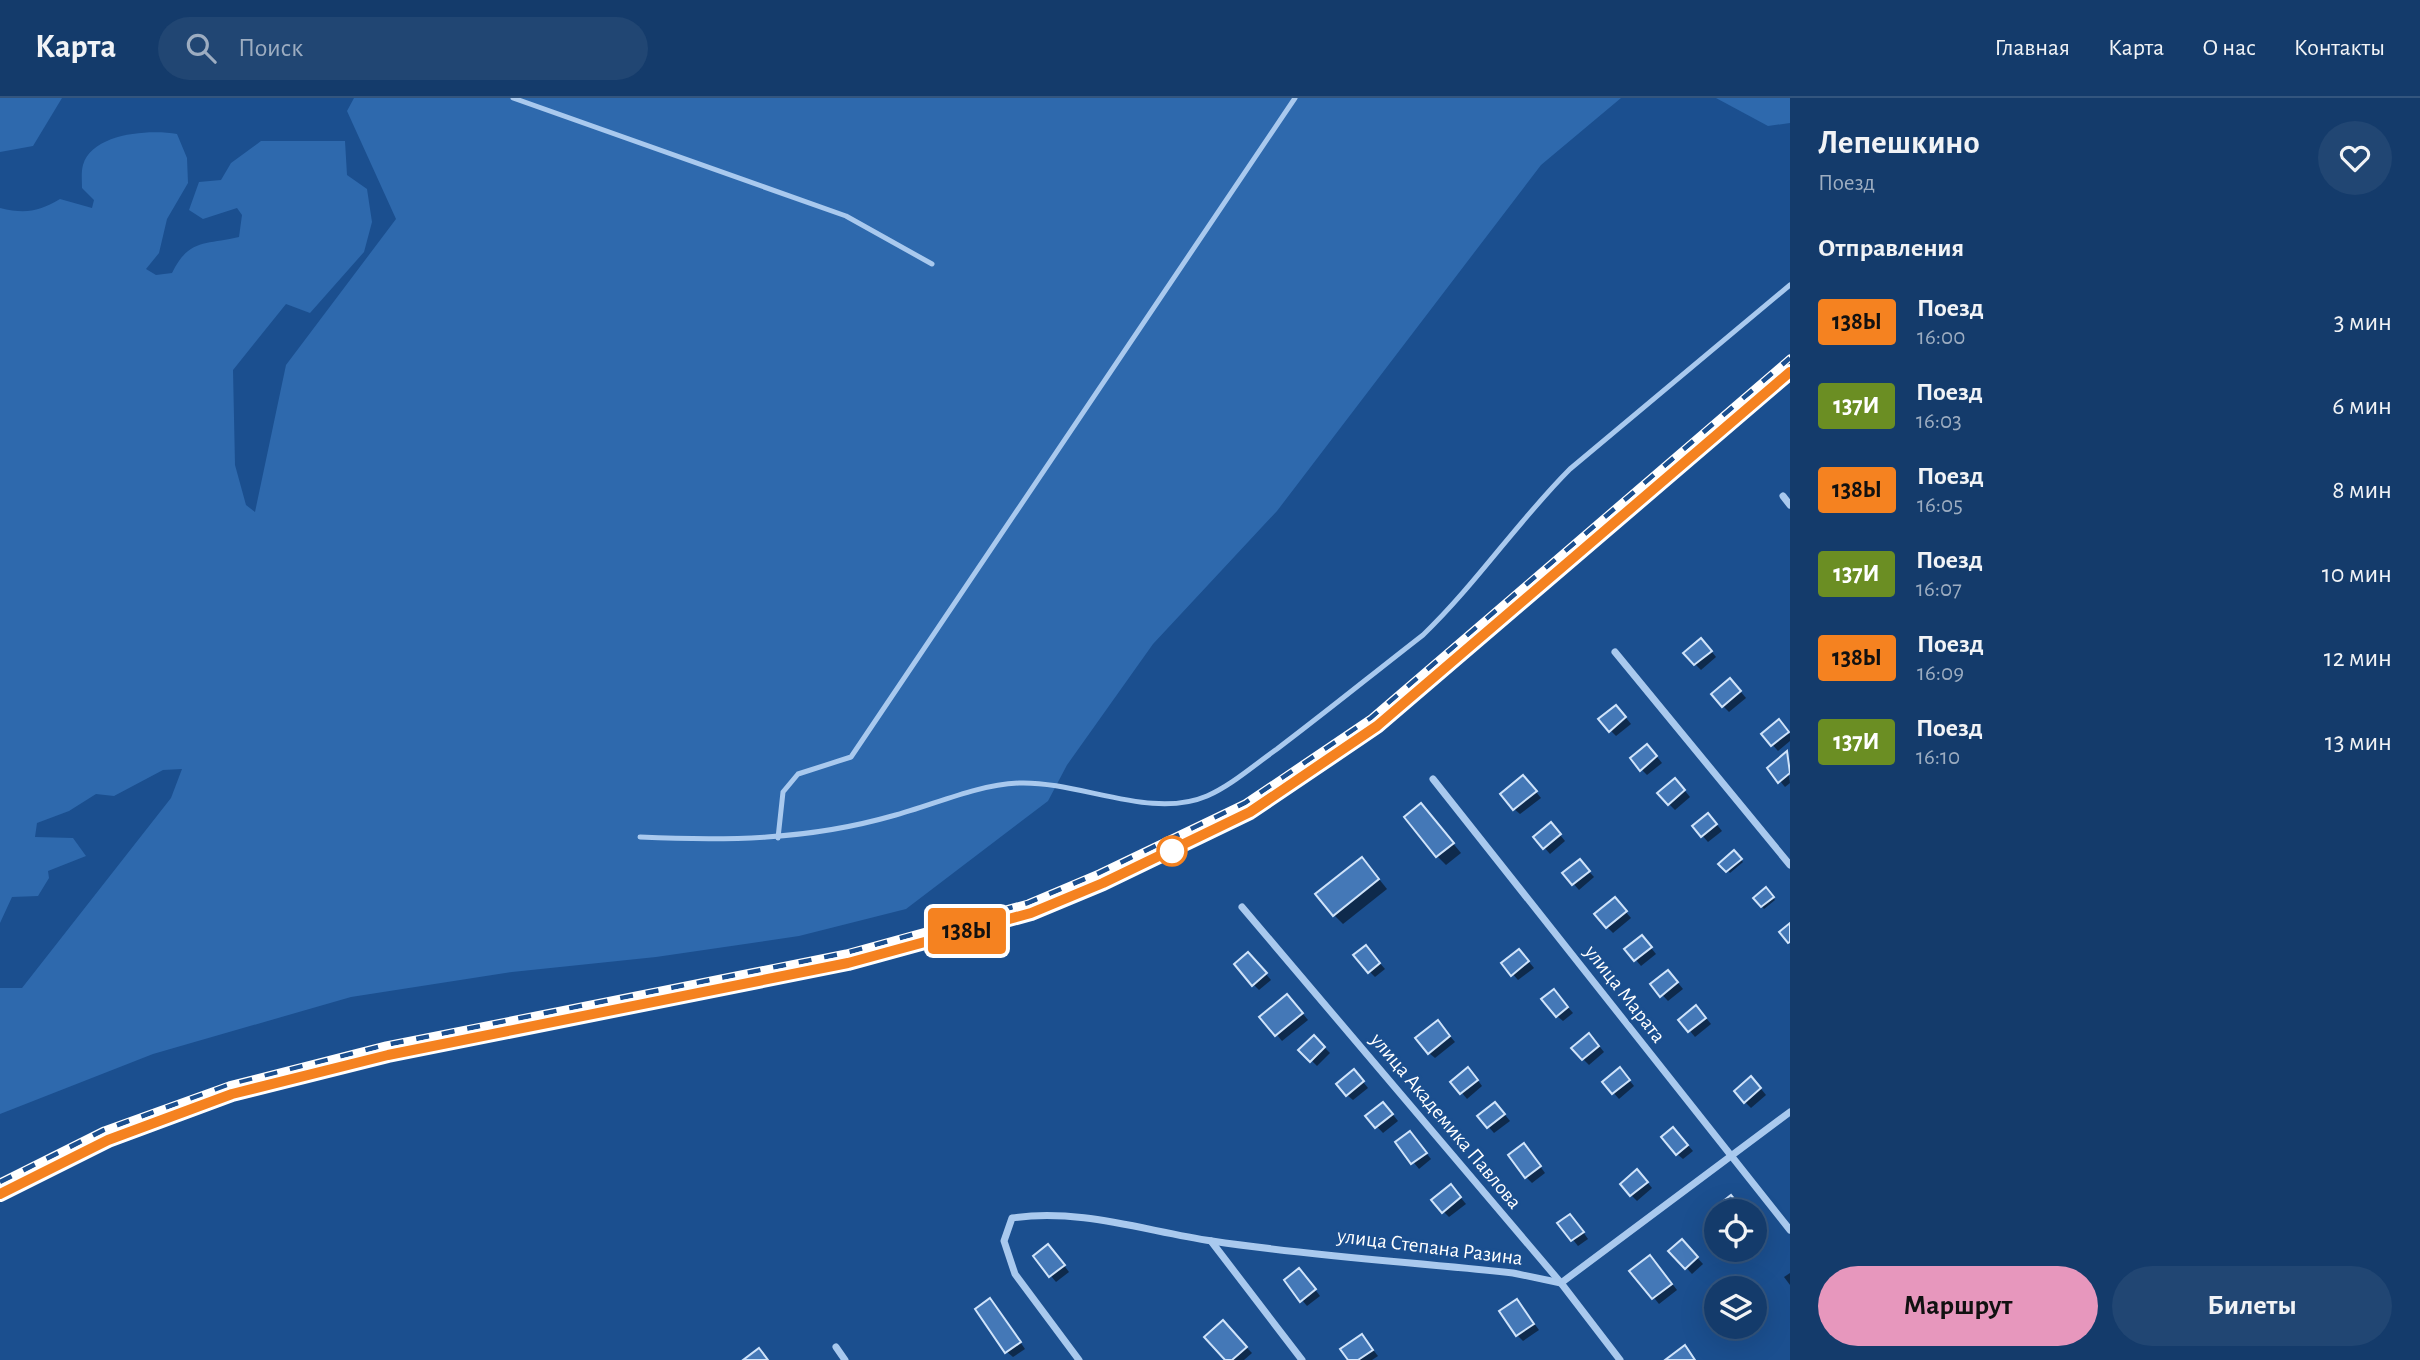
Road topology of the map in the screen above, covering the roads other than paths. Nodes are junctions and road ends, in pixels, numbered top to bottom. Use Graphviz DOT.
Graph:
graph roads {
  1 [pos="513,98"];
  2 [pos="1295,98"];
  3 [pos="932,264"];
  4 [pos="1790,285"];
  5 [pos="1783,496"];
  6 [pos="1790,505"];
  7 [pos="1615,652"];
  8 [pos="1433,779"];
  9 [pos="640,837"];
  10 [pos="778,838"];
  11 [pos="1790,865"];
  12 [pos="1242,907"];
  13 [pos="1790,1112"];
  14 [pos="1732,1158"];
  15 [pos="1790,1230"];
  16 [pos="1211,1241"];
  17 [pos="1561,1283"];
  18 [pos="836,1347"];
  19 [pos="845,1360"];
  20 [pos="1079,1360"];
  21 [pos="1302,1360"];
  22 [pos="1620,1360"];
  1 -- 3 [label="lane"];
  2 -- 10 [label="lane"];
  4 -- 10 [label="lane"];
  5 -- 6 [label="street"];
  7 -- 11 [label="street"];
  8 -- 14 [label="street, улица Марата"];
  9 -- 10 [label="lane"];
  12 -- 17 [label="street, улица Академика Павлова"];
  13 -- 14 [label="street"];
  14 -- 15 [label="street, улица Марата"];
  14 -- 17 [label="street"];
  16 -- 17 [label="street, улица Степана Разина"];
  16 -- 20 [label="street, улица Степана Разина"];
  16 -- 21 [label="street"];
  17 -- 22 [label="street, улица Академика Павлова"];
  18 -- 19 [label="street"];
}
